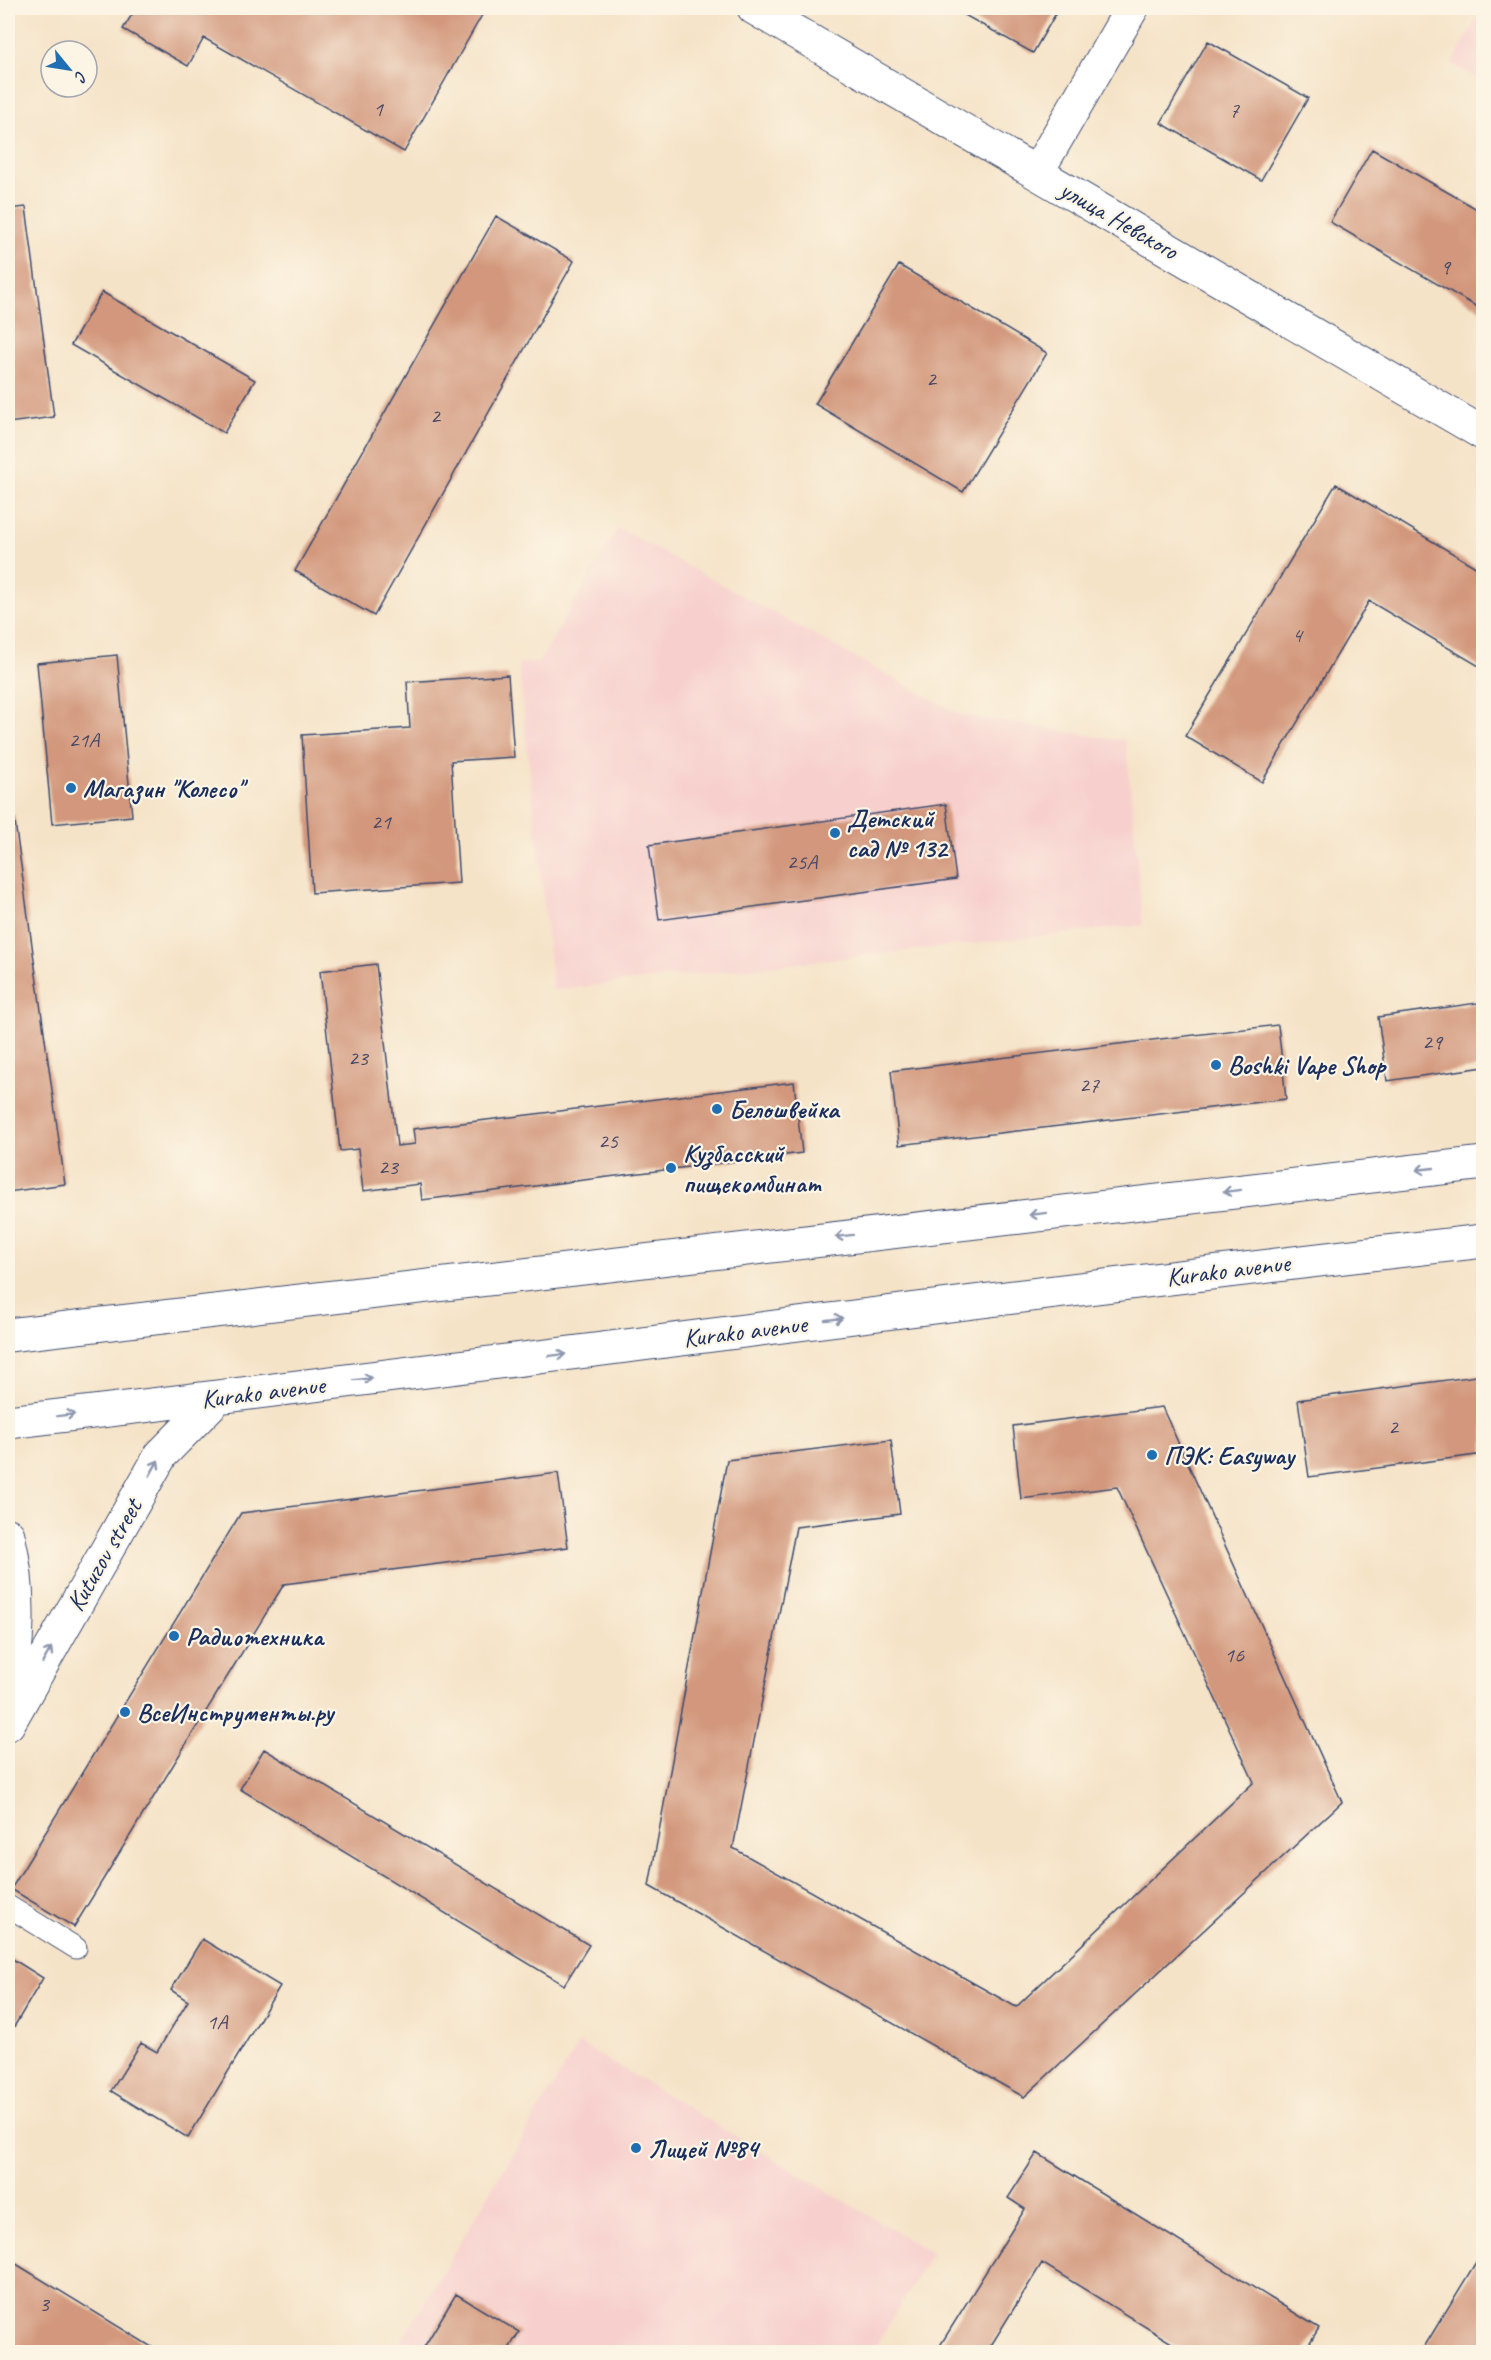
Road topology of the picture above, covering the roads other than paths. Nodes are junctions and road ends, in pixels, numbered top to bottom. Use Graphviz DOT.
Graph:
graph roads {
  1 [pos="754,8"];
  2 [pos="1132,8"];
  3 [pos="1036,172"];
  4 [pos="1484,434"];
  5 [pos="1484,1163"];
  6 [pos="1484,1241"];
  7 [pos="8,1335"];
  8 [pos="217,1398"];
  9 [pos="8,1422"];
  10 [pos="8,1535"];
  11 [pos="8,1706"];
  12 [pos="8,1724"];
  13 [pos="8,1906"];
  14 [pos="76,1948"];
  1 -- 3 [label="main road, улица Невского"];
  2 -- 3 [label="main road"];
  3 -- 4 [label="main road, улица Невского"];
  5 -- 7 [label="main road, one-way"];
  8 -- 6 [label="main road, Kurako avenue, one-way"];
  9 -- 8 [label="main road, Kurako avenue, one-way"];
  12 -- 8 [label="main road, Kutuzov street, one-way"];
  10 -- 11 [label="main road"];
  13 -- 14 [label="lane"];
}
